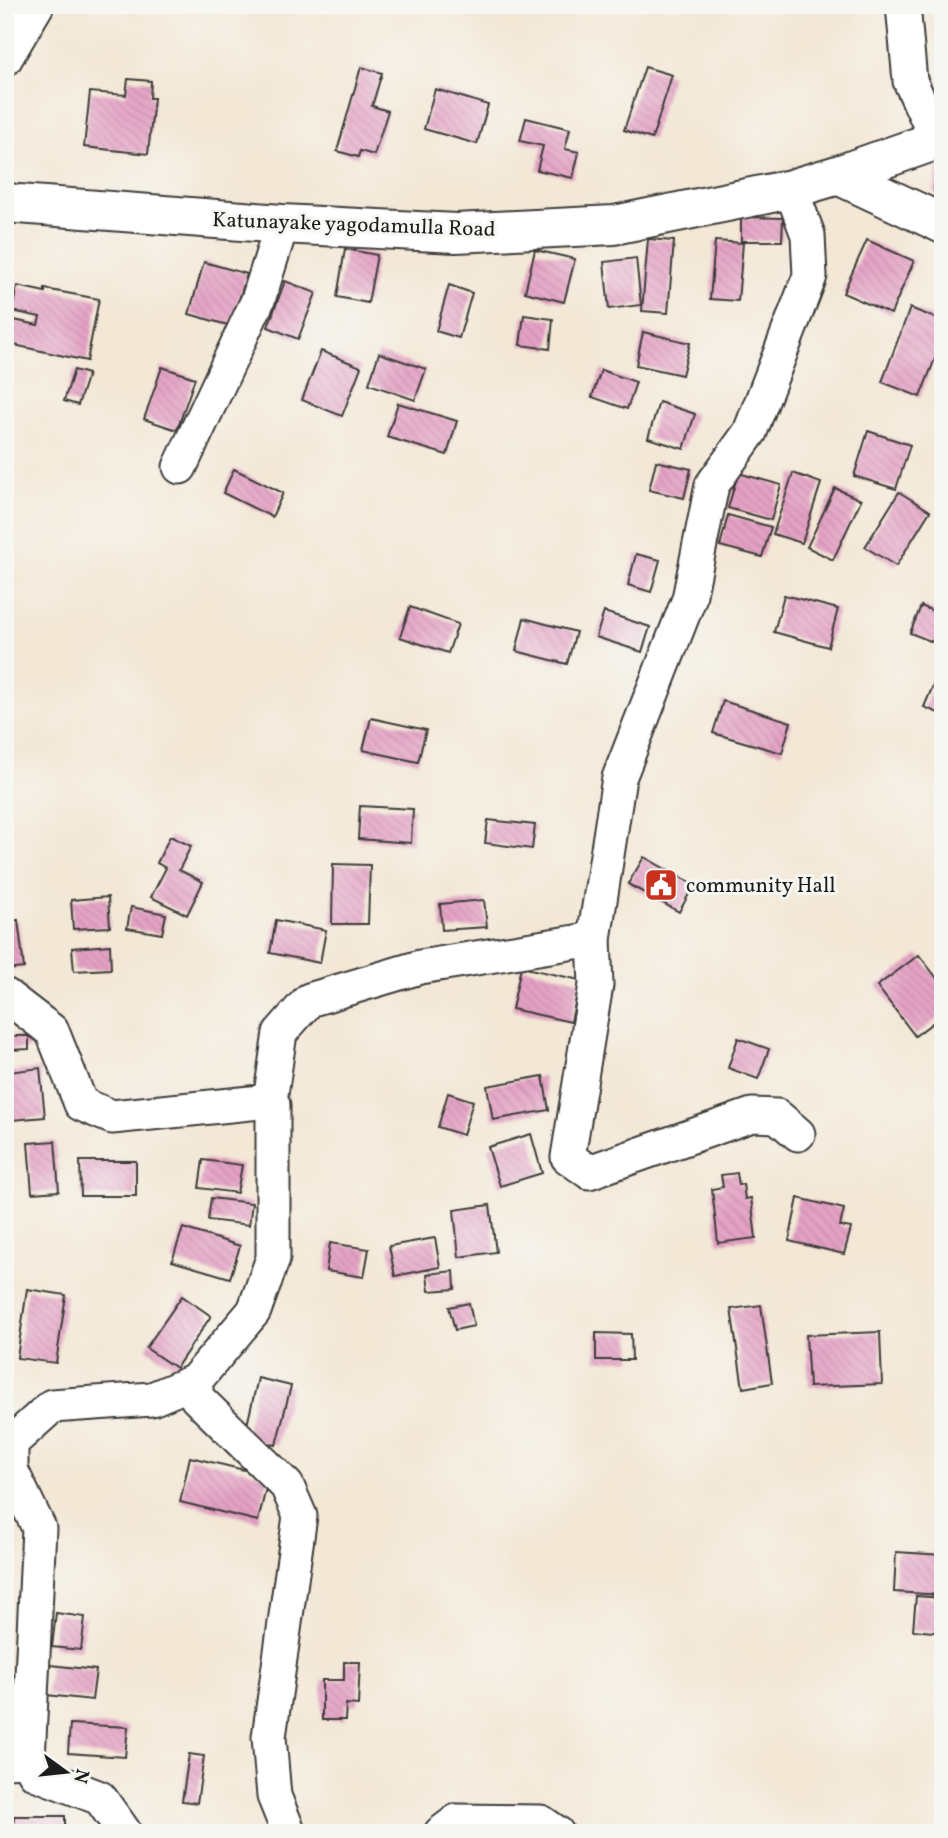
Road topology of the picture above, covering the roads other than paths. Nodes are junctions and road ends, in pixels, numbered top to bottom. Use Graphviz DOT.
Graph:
graph roads {
  1 [pos="37,5"];
  2 [pos="903,5"];
  3 [pos="5,59"];
  4 [pos="940,139"];
  5 [pos="838,175"];
  6 [pos="790,189"];
  7 [pos="5,203"];
  8 [pos="282,223"];
  9 [pos="943,224"];
  10 [pos="180,467"];
  11 [pos="594,939"];
  12 [pos="5,995"];
  13 [pos="270,1101"];
  14 [pos="798,1134"];
  15 [pos="195,1381"];
  16 [pos="8,1442"];
  17 [pos="16,1761"];
  18 [pos="125,1833"];
  19 [pos="289,1833"];
  20 [pos="441,1833"];
  21 [pos="557,1833"];
  1 -- 3 [label="street"];
  2 -- 4 [label="street"];
  4 -- 5 [label="main road, Katunayake yagodamulla Road"];
  5 -- 6 [label="main road, Katunayake yagodamulla Road"];
  5 -- 9 [label="main road"];
  6 -- 8 [label="main road, Katunayake yagodamulla Road"];
  6 -- 11 [label="street"];
  7 -- 8 [label="main road, Katunayake yagodamulla Road"];
  8 -- 10 [label="street"];
  11 -- 13 [label="street"];
  11 -- 14 [label="street"];
  12 -- 13 [label="street"];
  13 -- 15 [label="street"];
  15 -- 16 [label="street"];
  15 -- 19 [label="street"];
  16 -- 17 [label="street"];
  17 -- 18 [label="street"];
  20 -- 21 [label="street"];
}
